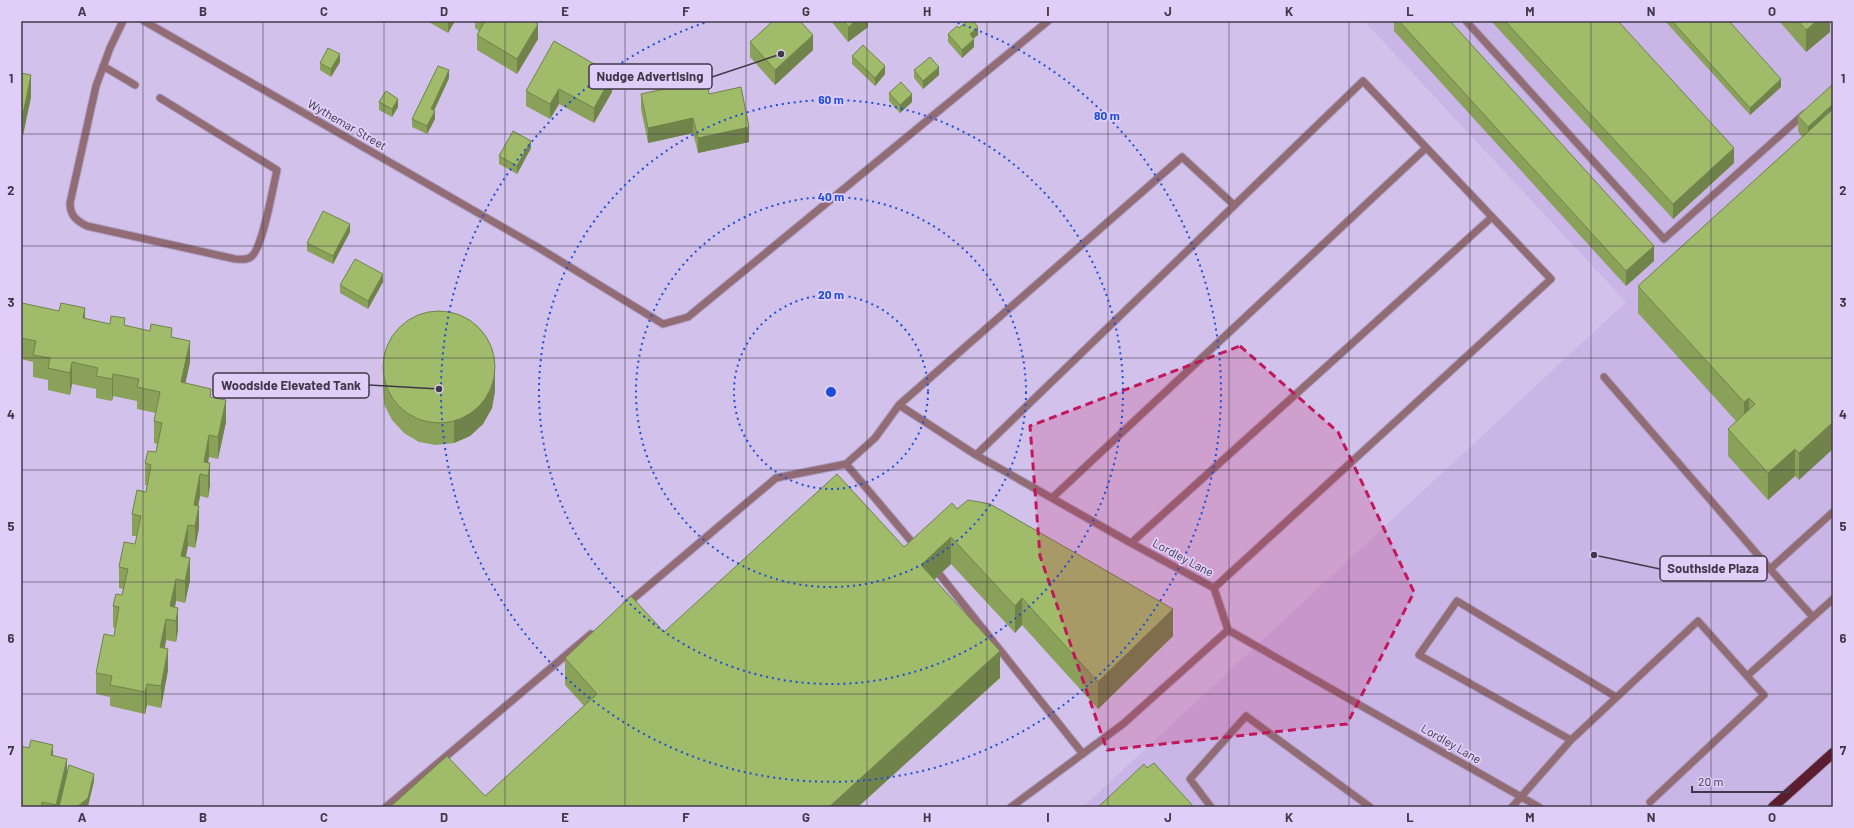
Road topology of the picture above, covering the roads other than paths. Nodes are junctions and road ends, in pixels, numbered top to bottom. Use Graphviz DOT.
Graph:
graph roads {
  1 [pos="123,21"];
  2 [pos="1048,21"];
  3 [pos="1466,21"];
  4 [pos="146,22"];
  5 [pos="103,66"];
  6 [pos="135,84"];
  7 [pos="160,98"];
  8 [pos="1810,109"];
  9 [pos="1426,148"];
  10 [pos="1234,205"];
  11 [pos="1492,217"];
  12 [pos="1604,377"];
  13 [pos="899,405"];
  14 [pos="976,454"];
  15 [pos="846,464"];
  16 [pos="1052,498"];
  17 [pos="1833,512"];
  18 [pos="1131,543"];
  19 [pos="924,556"];
  20 [pos="1770,569"];
  21 [pos="940,575"];
  22 [pos="1214,588"];
  23 [pos="1833,598"];
  24 [pos="623,607"];
  25 [pos="1813,617"];
  26 [pos="599,627"];
  27 [pos="1228,630"];
  28 [pos="1747,676"];
  29 [pos="1616,697"];
  30 [pos="1571,740"];
  31 [pos="1833,753"];
  32 [pos="1083,754"];
  33 [pos="1521,796"];
  34 [pos="1650,802"];
  35 [pos="386,807"];
  36 [pos="1010,807"];
  37 [pos="1211,807"];
  38 [pos="1370,807"];
  39 [pos="1512,807"];
  40 [pos="1539,807"];
  41 [pos="1773,807"];
  1 -- 5 [label="street"];
  2 -- 4 [label="street, Wythemar Street"];
  3 -- 8 [label="street"];
  5 -- 6 [label="street"];
  5 -- 7 [label="street"];
  9 -- 10 [label="street"];
  9 -- 11 [label="street"];
  9 -- 16 [label="street"];
  10 -- 13 [label="street"];
  10 -- 14 [label="street"];
  11 -- 18 [label="street"];
  11 -- 22 [label="street"];
  12 -- 20 [label="street"];
  13 -- 14 [label="street, Lordley Lane"];
  13 -- 15 [label="street"];
  14 -- 16 [label="street, Lordley Lane"];
  15 -- 19 [label="street"];
  15 -- 24 [label="street"];
  16 -- 18 [label="street, Lordley Lane"];
  17 -- 20 [label="street"];
  18 -- 22 [label="street, Lordley Lane"];
  20 -- 25 [label="street"];
  21 -- 32 [label="street"];
  22 -- 27 [label="street, Lordley Lane"];
  23 -- 25 [label="street"];
  25 -- 28 [label="street"];
  26 -- 35 [label="street"];
  27 -- 32 [label="street"];
  27 -- 33 [label="street, Lordley Lane"];
  28 -- 29 [label="street"];
  28 -- 34 [label="street"];
  29 -- 30 [label="street"];
  29 -- 30 [label="street"];
  30 -- 33 [label="street"];
  31 -- 41 [label="main road"];
  32 -- 36 [label="street"];
  33 -- 39 [label="street"];
  33 -- 40 [label="street, Lordley Lane"];
  37 -- 38 [label="street"];
}
